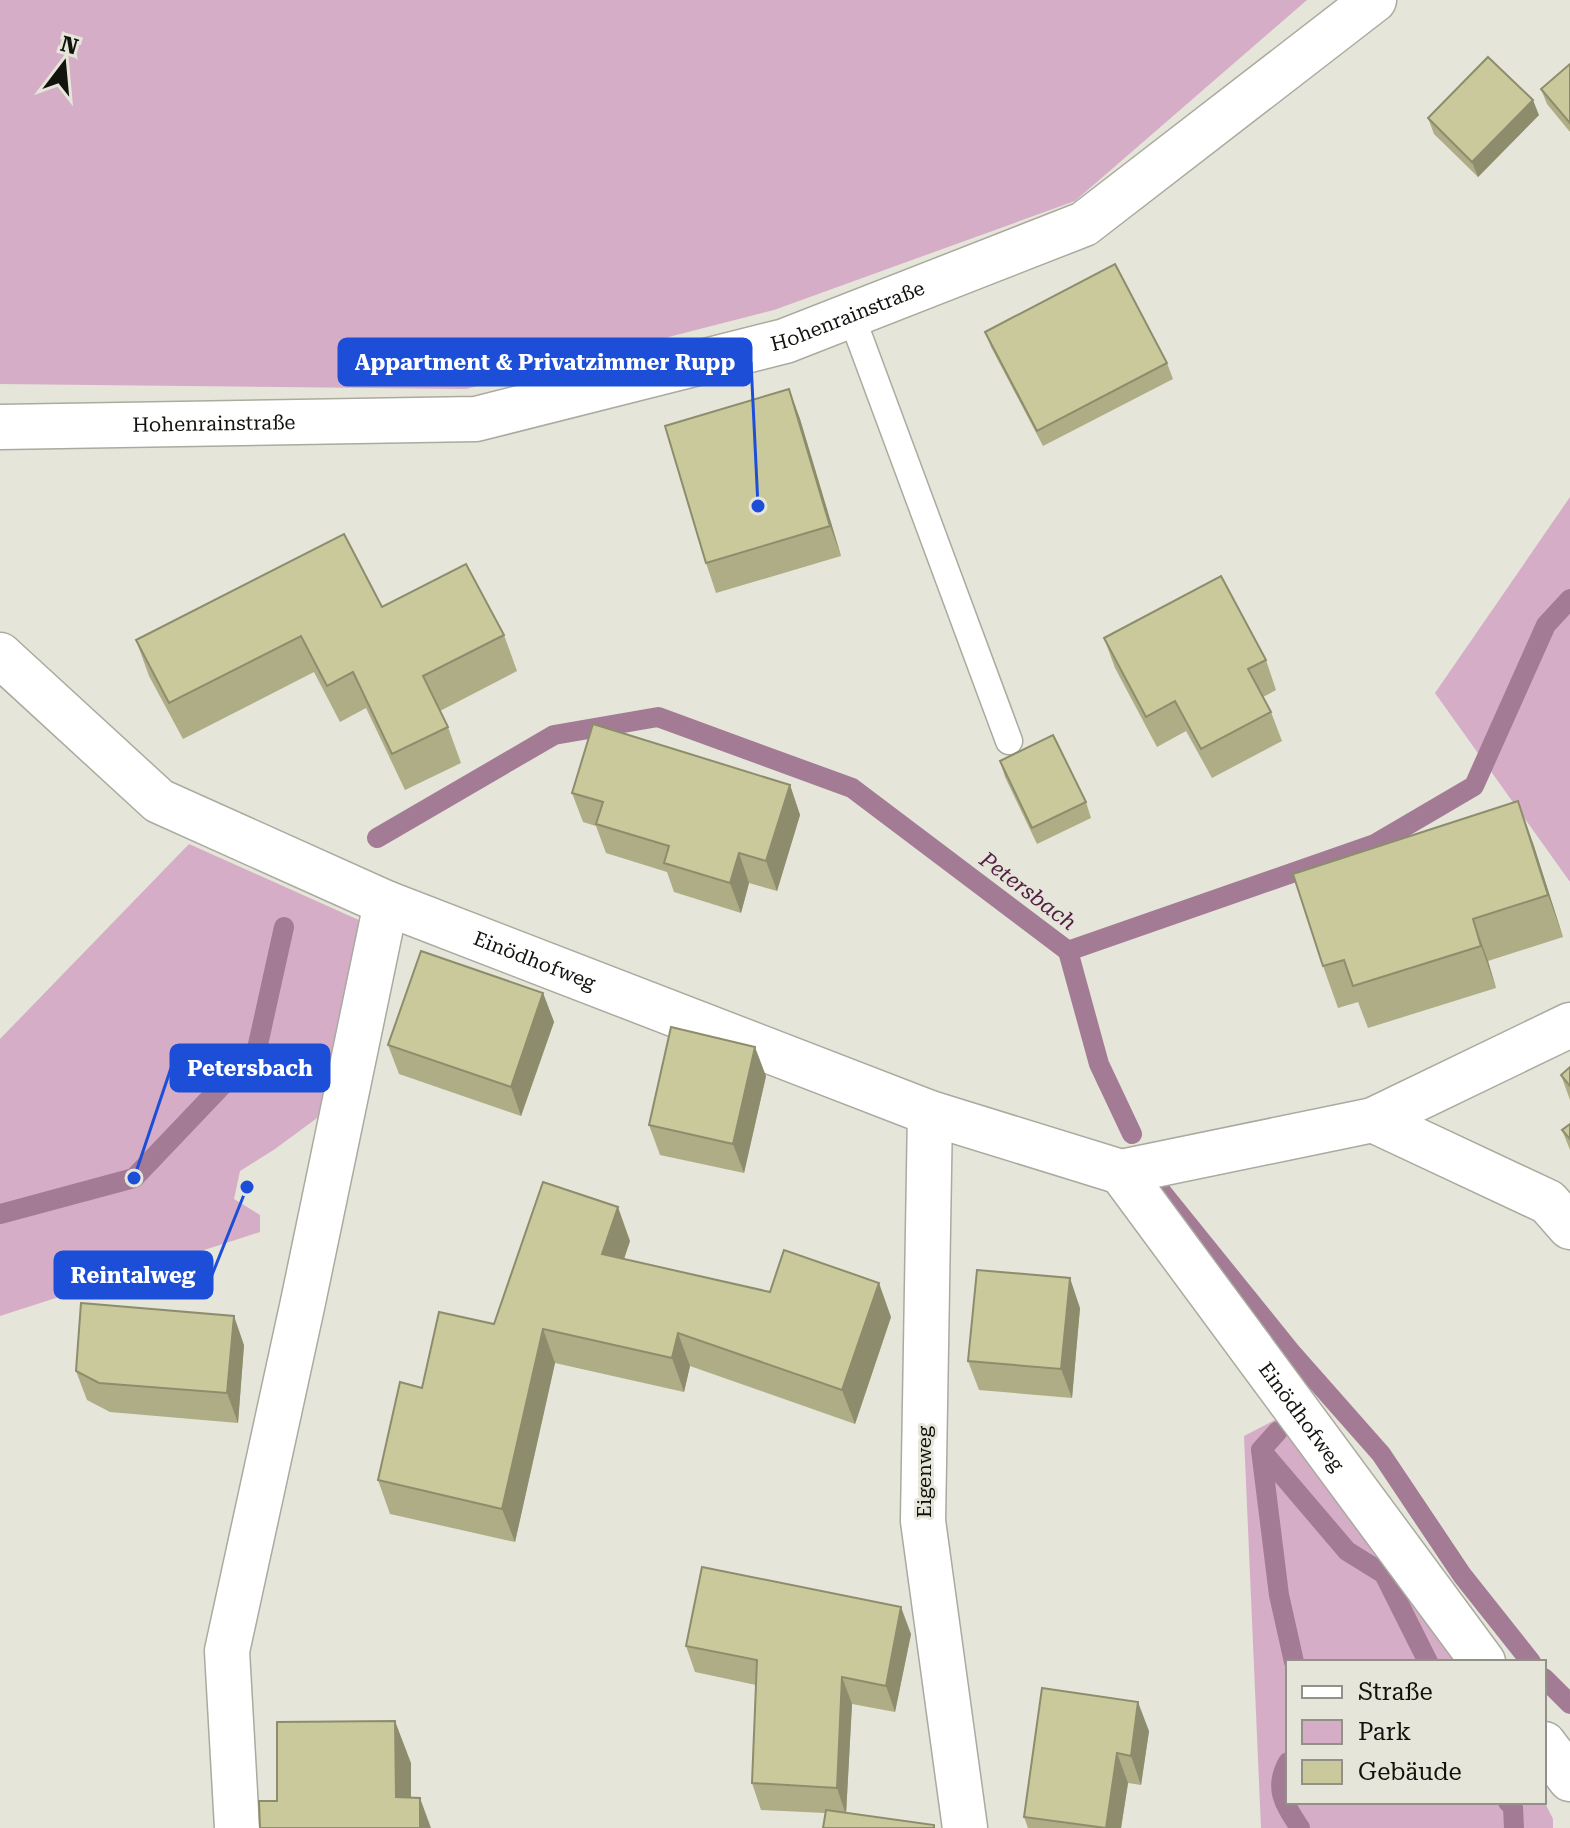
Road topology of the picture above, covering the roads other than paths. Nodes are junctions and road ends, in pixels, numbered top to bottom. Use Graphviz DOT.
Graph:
graph roads {
  1 [pos="1374,0"];
  2 [pos="851,315"];
  3 [pos="0,427"];
  4 [pos="0,655"];
  5 [pos="1009,741"];
  6 [pos="386,903"];
  7 [pos="1570,1025"];
  8 [pos="930,1113"];
  9 [pos="1373,1120"];
  10 [pos="1121,1172"];
  11 [pos="1570,1227"];
  12 [pos="1482,1660"];
  13 [pos="1546,1747"];
  14 [pos="1570,1779"];
  15 [pos="237,1828"];
  16 [pos="965,1828"];
  1 -- 2 [label="street, Hohenrainstraße"];
  2 -- 3 [label="street, Hohenrainstraße"];
  2 -- 5 [label="lane"];
  4 -- 6 [label="street, Einödhofweg"];
  6 -- 8 [label="street, Einödhofweg"];
  6 -- 15 [label="street"];
  7 -- 9 [label="street, Einödhofweg"];
  8 -- 10 [label="street, Einödhofweg"];
  8 -- 16 [label="street, Eigenweg"];
  9 -- 10 [label="street, Einödhofweg"];
  9 -- 11 [label="street"];
  10 -- 12 [label="street, Einödhofweg"];
  13 -- 14 [label="street"];
}
